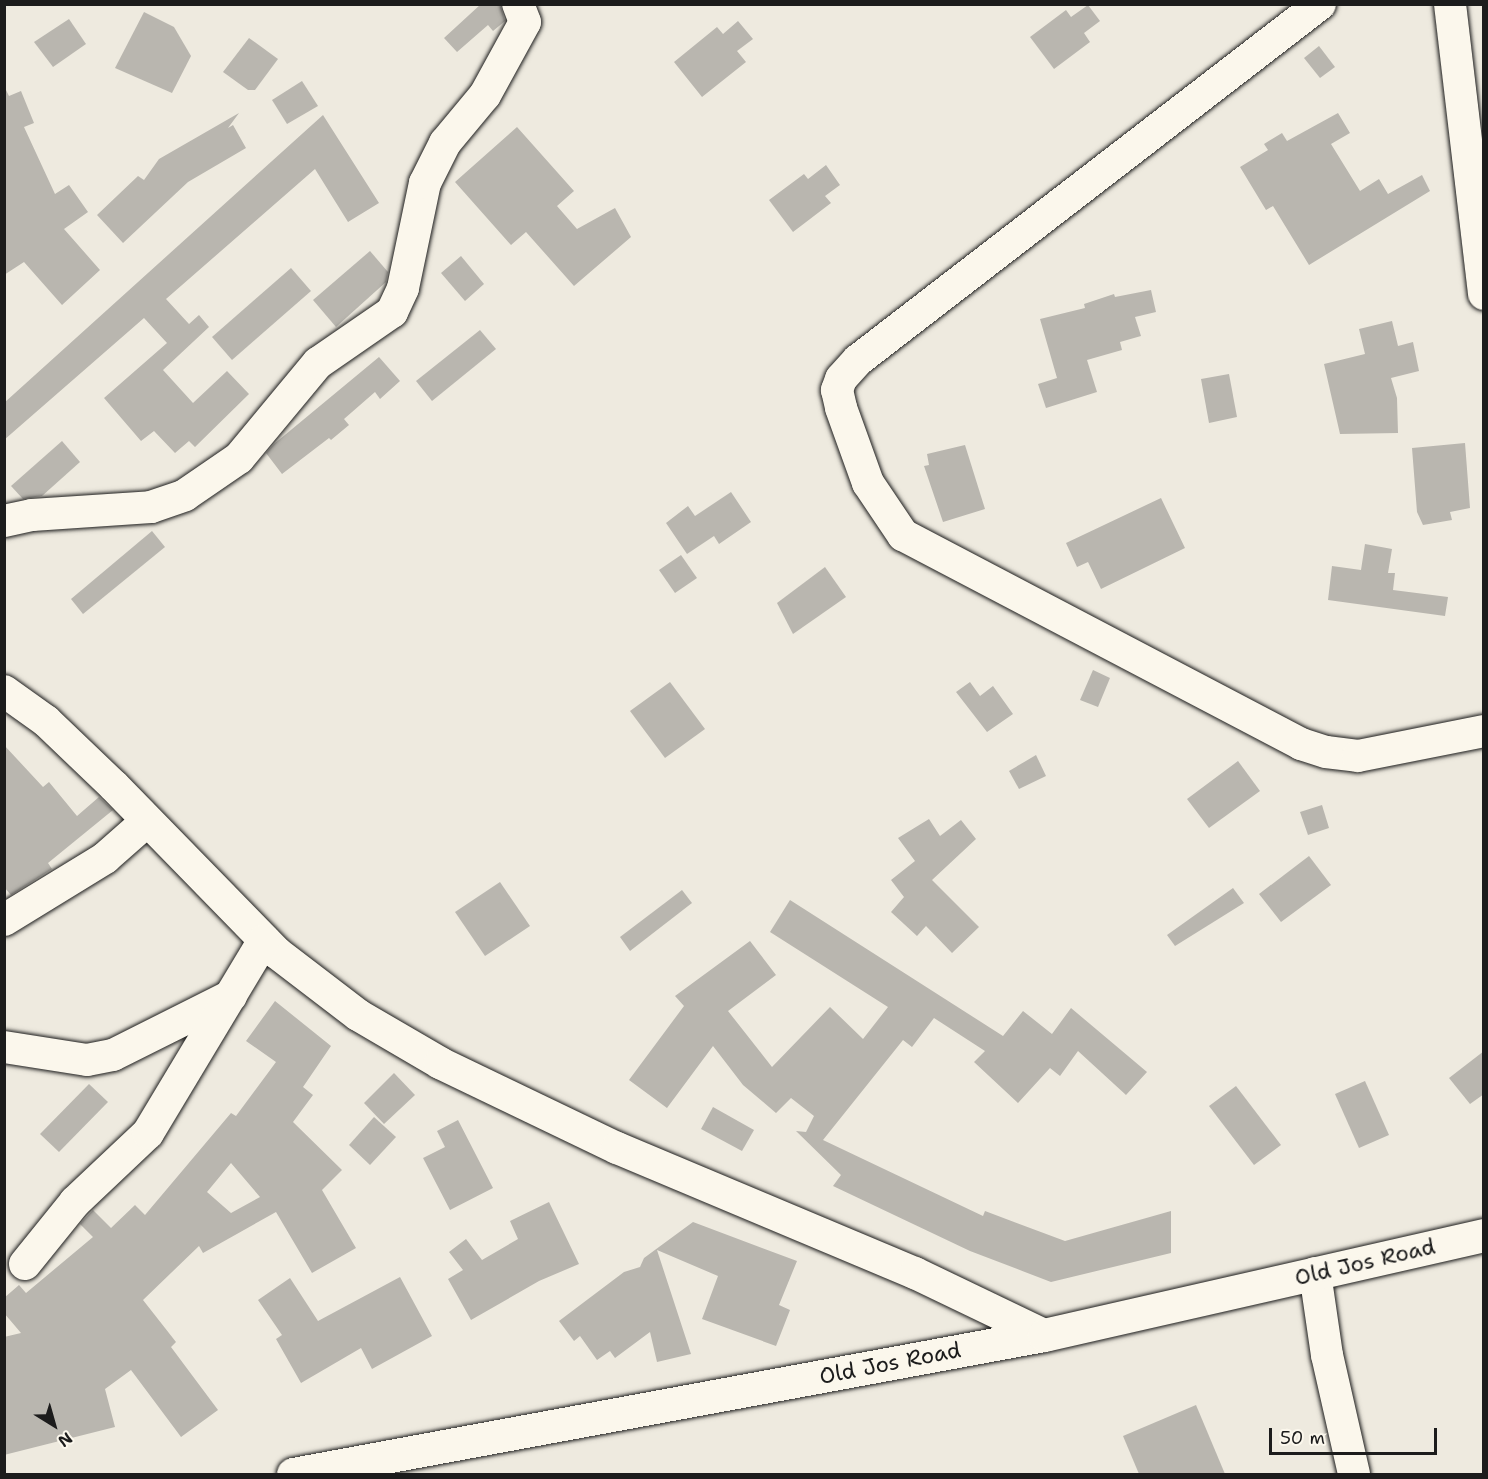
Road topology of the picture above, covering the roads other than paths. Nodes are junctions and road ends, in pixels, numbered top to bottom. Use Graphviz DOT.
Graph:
graph roads {
  1 [pos="518,4"];
  2 [pos="1320,4"];
  3 [pos="1450,4"];
  4 [pos="1484,294"];
  5 [pos="4,521"];
  6 [pos="4,691"];
  7 [pos="1484,731"];
  8 [pos="147,821"];
  9 [pos="4,920"];
  10 [pos="264,940"];
  11 [pos="231,996"];
  12 [pos="4,1047"];
  13 [pos="1484,1235"];
  14 [pos="25,1264"];
  15 [pos="1315,1273"];
  16 [pos="1044,1335"];
  17 [pos="293,1474"];
  18 [pos="1354,1474"];
  1 -- 5 [label="street"];
  2 -- 7 [label="street"];
  3 -- 4 [label="street"];
  6 -- 8 [label="street"];
  8 -- 9 [label="street"];
  8 -- 10 [label="street"];
  10 -- 11 [label="street"];
  10 -- 16 [label="street"];
  11 -- 12 [label="street"];
  11 -- 14 [label="street"];
  13 -- 15 [label="main road, Old Jos Road"];
  15 -- 16 [label="main road, Old Jos Road"];
  15 -- 18 [label="street"];
  16 -- 17 [label="main road, Old Jos Road"];
}
